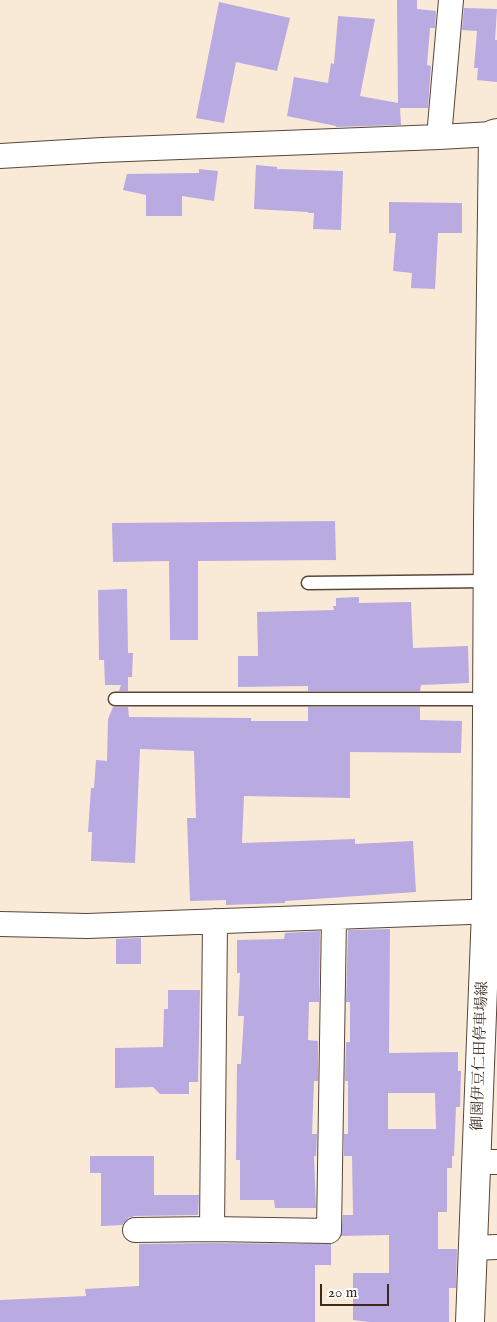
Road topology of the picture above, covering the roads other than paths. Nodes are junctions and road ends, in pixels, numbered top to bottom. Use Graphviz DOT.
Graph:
graph roads {
  1 [pos="450,0"];
  2 [pos="495,133"];
  3 [pos="439,137"];
  4 [pos="0,156"];
  5 [pos="494,257"];
  6 [pos="492,520"];
  7 [pos="488,581"];
  8 [pos="308,583"];
  9 [pos="115,699"];
  10 [pos="487,700"];
  11 [pos="492,911"];
  12 [pos="334,917"];
  13 [pos="215,921"];
  14 [pos="0,924"];
  15 [pos="490,995"];
  16 [pos="488,1084"];
  17 [pos="487,1162"];
  18 [pos="212,1229"];
  19 [pos="135,1230"];
  20 [pos="485,1247"];
  21 [pos="470,1322"];
  1 -- 3 [label="street"];
  2 -- 3 [label="street"];
  2 -- 5 [label="main road, 御園伊豆仁田停車場線"];
  3 -- 4 [label="street"];
  5 -- 6 [label="main road, 御園伊豆仁田停車場線"];
  6 -- 7 [label="main road, 御園伊豆仁田停車場線"];
  7 -- 8 [label="lane"];
  7 -- 10 [label="main road, 御園伊豆仁田停車場線"];
  9 -- 10 [label="lane"];
  10 -- 11 [label="main road, 御園伊豆仁田停車場線"];
  11 -- 12 [label="street"];
  11 -- 15 [label="main road, 御園伊豆仁田停車場線"];
  12 -- 13 [label="street"];
  12 -- 18 [label="street"];
  13 -- 14 [label="street"];
  13 -- 18 [label="street"];
  15 -- 16 [label="main road, 御園伊豆仁田停車場線"];
  16 -- 17 [label="main road, 御園伊豆仁田停車場線"];
  17 -- 20 [label="main road, 御園伊豆仁田停車場線"];
  18 -- 19 [label="street"];
  20 -- 21 [label="main road, 御園伊豆仁田停車場線"];
}
